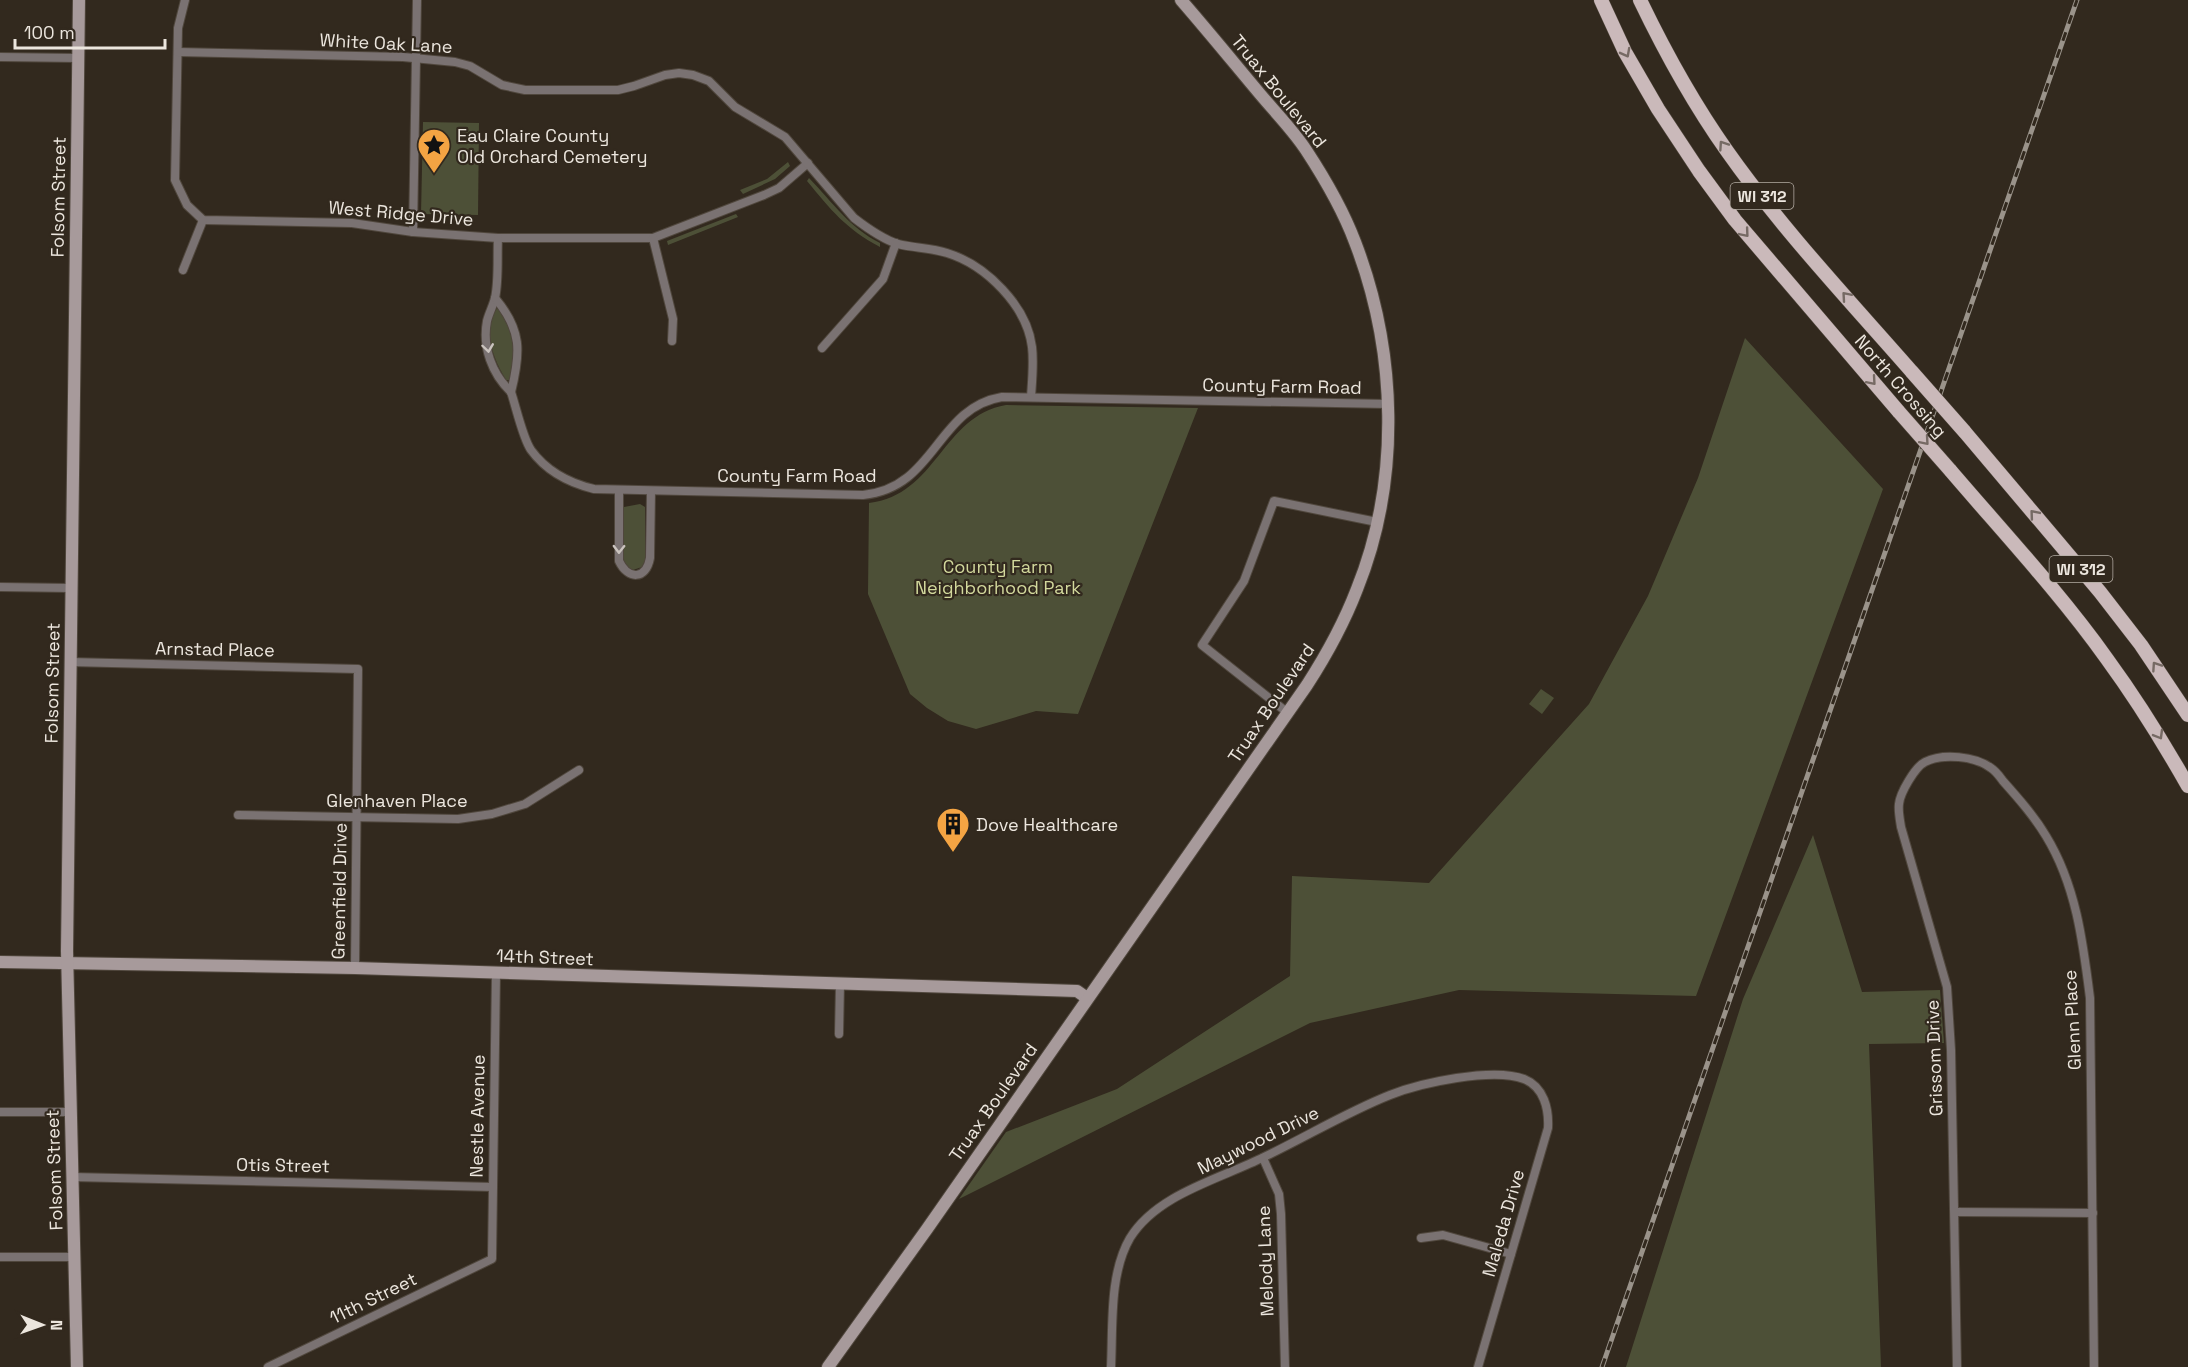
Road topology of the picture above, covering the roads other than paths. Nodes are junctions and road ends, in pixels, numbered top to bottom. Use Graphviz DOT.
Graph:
graph roads {
  1 [pos="79,0"];
  2 [pos="185,0"];
  3 [pos="417,0"];
  4 [pos="1182,0"];
  5 [pos="1601,0"];
  6 [pos="1640,0"];
  7 [pos="178,52"];
  8 [pos="0,57"];
  9 [pos="78,58"];
  10 [pos="416,58"];
  11 [pos="808,164"];
  12 [pos="203,220"];
  13 [pos="413,232"];
  14 [pos="498,238"];
  15 [pos="653,238"];
  16 [pos="896,243"];
  17 [pos="183,270"];
  18 [pos="495,298"];
  19 [pos="672,341"];
  20 [pos="822,348"];
  21 [pos="511,392"];
  22 [pos="1031,397"];
  23 [pos="1388,404"];
  24 [pos="619,490"];
  25 [pos="651,491"];
  26 [pos="1377,522"];
  27 [pos="0,587"];
  28 [pos="71,588"];
  29 [pos="70,662"];
  30 [pos="358,669"];
  31 [pos="1288,712"];
  32 [pos="2188,715"];
  33 [pos="1923,762"];
  34 [pos="579,770"];
  35 [pos="2188,786"];
  36 [pos="238,814"];
  37 [pos="357,818"];
  38 [pos="0,963"];
  39 [pos="68,964"];
  40 [pos="355,968"];
  41 [pos="496,974"];
  42 [pos="840,982"];
  43 [pos="1087,998"];
  44 [pos="839,1034"];
  45 [pos="1538,1089"];
  46 [pos="0,1112"];
  47 [pos="70,1113"];
  48 [pos="1263,1158"];
  49 [pos="72,1177"];
  50 [pos="493,1187"];
  51 [pos="1955,1212"];
  52 [pos="2093,1213"];
  53 [pos="1420,1238"];
  54 [pos="1510,1254"];
  55 [pos="0,1257"];
  56 [pos="74,1257"];
  57 [pos="492,1258"];
  58 [pos="286,1358"];
  59 [pos="77,1367"];
  60 [pos="268,1367"];
  61 [pos="291,1367"];
  62 [pos="828,1367"];
  63 [pos="1111,1367"];
  64 [pos="1285,1367"];
  65 [pos="1478,1367"];
  66 [pos="1958,1367"];
  67 [pos="2094,1367"];
  1 -- 9 [label="street, Folsom Street"];
  2 -- 7 [label="street"];
  3 -- 10 [label="street"];
  4 -- 23 [label="street, Truax Boulevard"];
  5 -- 35 [label="main road, North Crossing / WI 312, one-way, bridge"];
  32 -- 6 [label="main road, North Crossing / WI 312, one-way, bridge"];
  7 -- 10 [label="street, White Oak Lane"];
  7 -- 12 [label="street"];
  8 -- 9 [label="street"];
  9 -- 28 [label="street, Folsom Street"];
  10 -- 11 [label="street, White Oak Lane"];
  10 -- 13 [label="street"];
  11 -- 15 [label="street, West Ridge Drive"];
  11 -- 16 [label="street, White Oak Lane"];
  12 -- 13 [label="street, West Ridge Drive"];
  12 -- 17 [label="street"];
  13 -- 14 [label="street, West Ridge Drive"];
  14 -- 15 [label="street, West Ridge Drive"];
  14 -- 18 [label="street, County Farm Road"];
  15 -- 19 [label="street"];
  16 -- 20 [label="street"];
  16 -- 22 [label="street, White Oak Lane"];
  18 -- 21 [label="street"];
  18 -- 21 [label="street, County Farm Road, one-way"];
  21 -- 24 [label="street, County Farm Road"];
  22 -- 23 [label="street, County Farm Road"];
  22 -- 25 [label="street, County Farm Road"];
  23 -- 26 [label="street, Truax Boulevard"];
  24 -- 25 [label="street, County Farm Road"];
  24 -- 25 [label="street, one-way"];
  26 -- 31 [label="street, Truax Boulevard"];
  26 -- 31 [label="street"];
  27 -- 28 [label="street"];
  28 -- 29 [label="street, Folsom Street"];
  29 -- 30 [label="street, Arnstad Place"];
  29 -- 39 [label="street, Folsom Street"];
  30 -- 37 [label="street, Greenfield Drive"];
  31 -- 43 [label="street, Truax Boulevard"];
  33 -- 51 [label="street, Grissom Drive"];
  33 -- 52 [label="street, Glenn Place"];
  34 -- 37 [label="street, Glenhaven Place"];
  36 -- 37 [label="street, Glenhaven Place"];
  37 -- 40 [label="street, Greenfield Drive"];
  38 -- 39 [label="street, 14th Street"];
  39 -- 40 [label="street, 14th Street"];
  39 -- 47 [label="street, Folsom Street"];
  40 -- 41 [label="street, 14th Street"];
  41 -- 42 [label="street, 14th Street"];
  41 -- 50 [label="street, Nestle Avenue"];
  42 -- 43 [label="street, 14th Street"];
  42 -- 44 [label="street"];
  43 -- 62 [label="street, Truax Boulevard"];
  45 -- 48 [label="street, Maywood Drive"];
  45 -- 54 [label="street, Maleda Drive"];
  46 -- 47 [label="street"];
  47 -- 49 [label="street, Folsom Street"];
  48 -- 63 [label="street, Maywood Drive"];
  48 -- 64 [label="street, Melody Lane"];
  49 -- 50 [label="street, Otis Street"];
  49 -- 56 [label="street, Folsom Street"];
  50 -- 57 [label="street, Nestle Avenue"];
  51 -- 52 [label="street"];
  51 -- 66 [label="street, Grissom Drive"];
  52 -- 67 [label="street, Glenn Place"];
  53 -- 54 [label="street"];
  54 -- 65 [label="street, Maleda Drive"];
  55 -- 56 [label="street"];
  56 -- 59 [label="street, Folsom Street"];
  57 -- 58 [label="street, 11th Street"];
  58 -- 60 [label="street, 11th Street"];
  58 -- 61 [label="street"];
}
